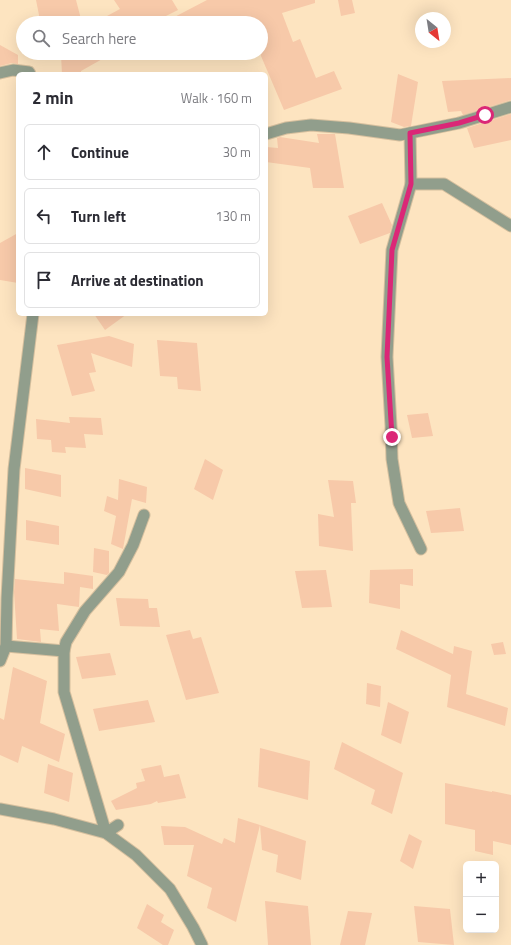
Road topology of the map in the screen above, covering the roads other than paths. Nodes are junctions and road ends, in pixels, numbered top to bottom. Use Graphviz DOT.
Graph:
graph roads {
  1 [pos="29,72"];
  2 [pos="0,73"];
  3 [pos="511,107"];
  4 [pos="268,133"];
  5 [pos="410,133"];
  6 [pos="411,184"];
  7 [pos="511,226"];
  8 [pos="33,316"];
  9 [pos="144,515"];
  10 [pos="420,549"];
  11 [pos="6,646"];
  12 [pos="64,651"];
  13 [pos="0,660"];
  14 [pos="0,809"];
  15 [pos="118,825"];
  16 [pos="106,833"];
  17 [pos="202,945"];
  1 -- 2 [label="street"];
  3 -- 5 [label="street"];
  4 -- 5 [label="street"];
  5 -- 6 [label="street"];
  6 -- 7 [label="street"];
  6 -- 10 [label="street"];
  8 -- 11 [label="street"];
  9 -- 12 [label="street"];
  11 -- 12 [label="street"];
  11 -- 13 [label="street"];
  12 -- 16 [label="street"];
  14 -- 16 [label="street"];
  15 -- 16 [label="street"];
  16 -- 17 [label="street"];
}
